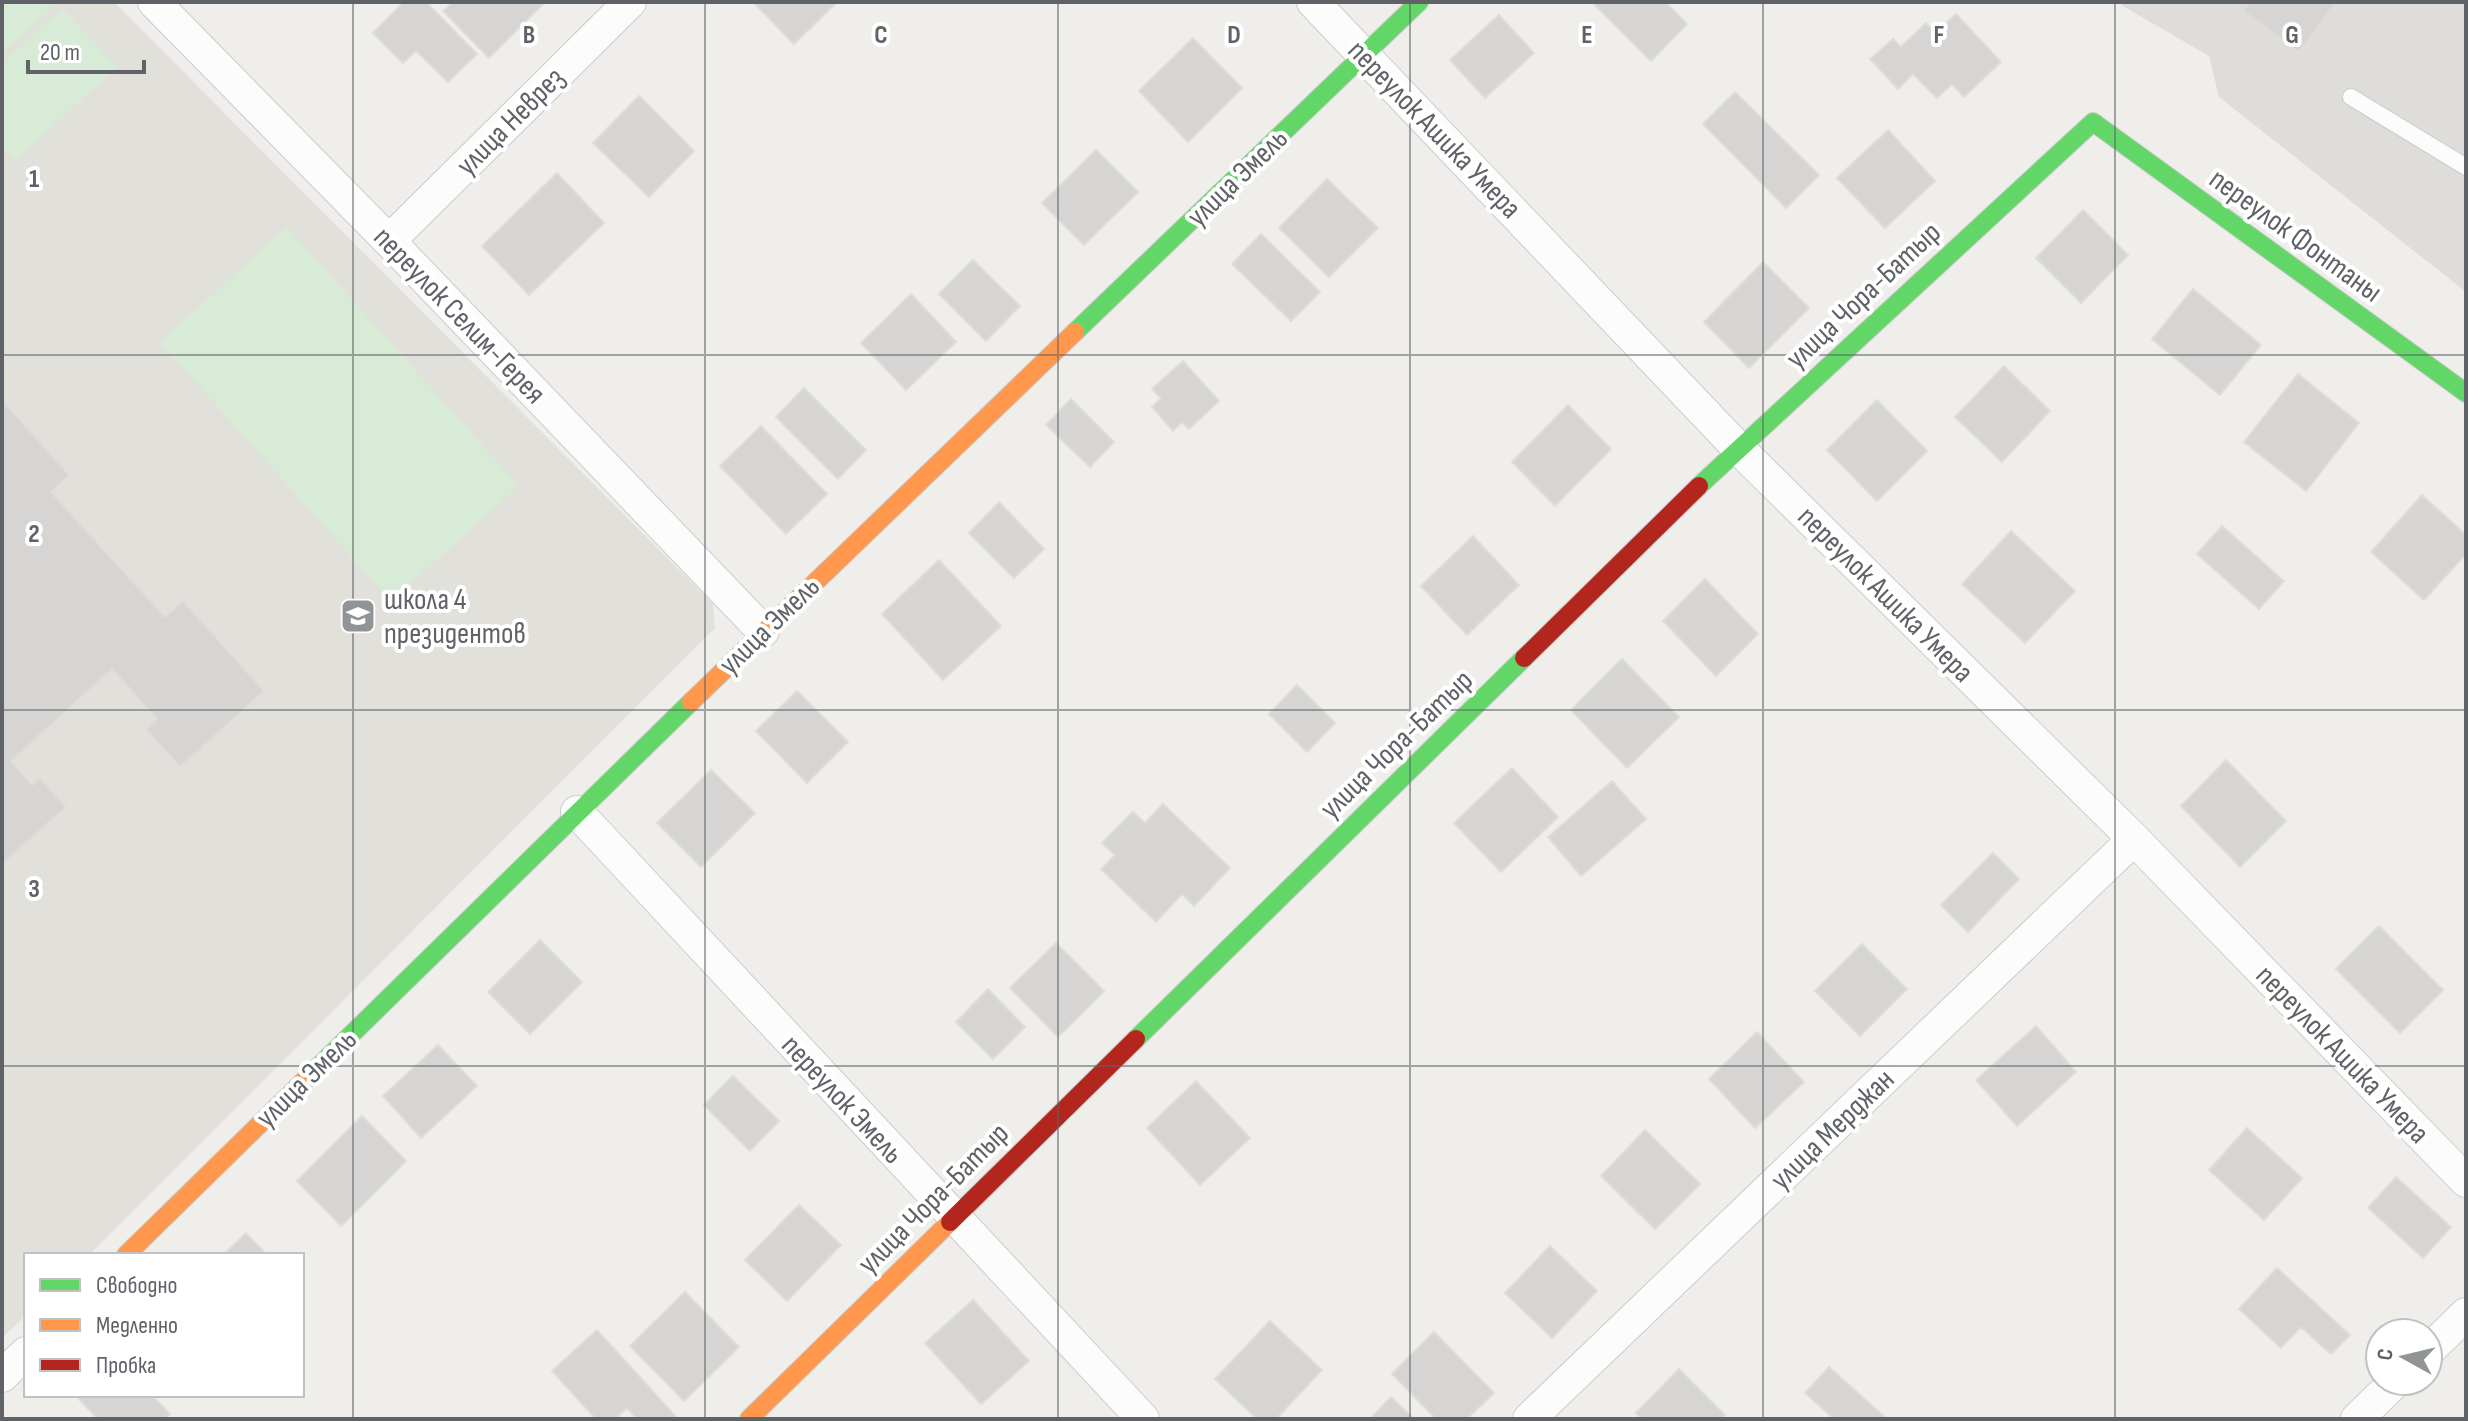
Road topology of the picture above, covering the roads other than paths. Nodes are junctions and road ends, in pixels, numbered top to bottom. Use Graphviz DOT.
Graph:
graph roads {
  1 [pos="154,2"];
  2 [pos="630,2"];
  3 [pos="1313,2"];
  4 [pos="1419,2"];
  5 [pos="1364,55"];
  6 [pos="2351,97"];
  7 [pos="2093,122"];
  8 [pos="2466,167"];
  9 [pos="389,241"];
  10 [pos="2466,393"];
  11 [pos="1738,448"];
  12 [pos="763,631"];
  13 [pos="577,812"];
  14 [pos="2134,839"];
  15 [pos="2466,1181"];
  16 [pos="953,1218"];
  17 [pos="128,1253"];
  18 [pos="2466,1314"];
  19 [pos="2444,1335"];
  20 [pos="24,1355"];
  21 [pos="2,1376"];
  22 [pos="2380,1397"];
  23 [pos="749,1419"];
  24 [pos="1143,1419"];
  25 [pos="1529,1419"];
  26 [pos="2357,1419"];
  1 -- 9 [label="street, переулок Селим-Герея"];
  2 -- 9 [label="street, улица Неврез"];
  3 -- 5 [label="street, переулок Ашика Умера"];
  4 -- 5 [label="street, улица Эмель"];
  5 -- 11 [label="street, переулок Ашика Умера"];
  5 -- 12 [label="street, улица Эмель"];
  6 -- 8 [label="lane"];
  7 -- 10 [label="street, переулок Фонтаны"];
  7 -- 11 [label="street, улица Чора-Батыр"];
  9 -- 12 [label="street, переулок Селим-Герея"];
  11 -- 14 [label="street, переулок Ашика Умера"];
  11 -- 16 [label="street, улица Чора-Батыр"];
  12 -- 13 [label="street, улица Эмель"];
  13 -- 16 [label="street, переулок Эмель"];
  13 -- 17 [label="street, улица Эмель"];
  14 -- 15 [label="street, переулок Ашика Умера"];
  14 -- 25 [label="street, улица Мерджан"];
  16 -- 23 [label="street, улица Чора-Батыр"];
  16 -- 24 [label="street, переулок Эмель"];
  18 -- 19 [label="street"];
  20 -- 21 [label="street"];
  22 -- 26 [label="street"];
}
